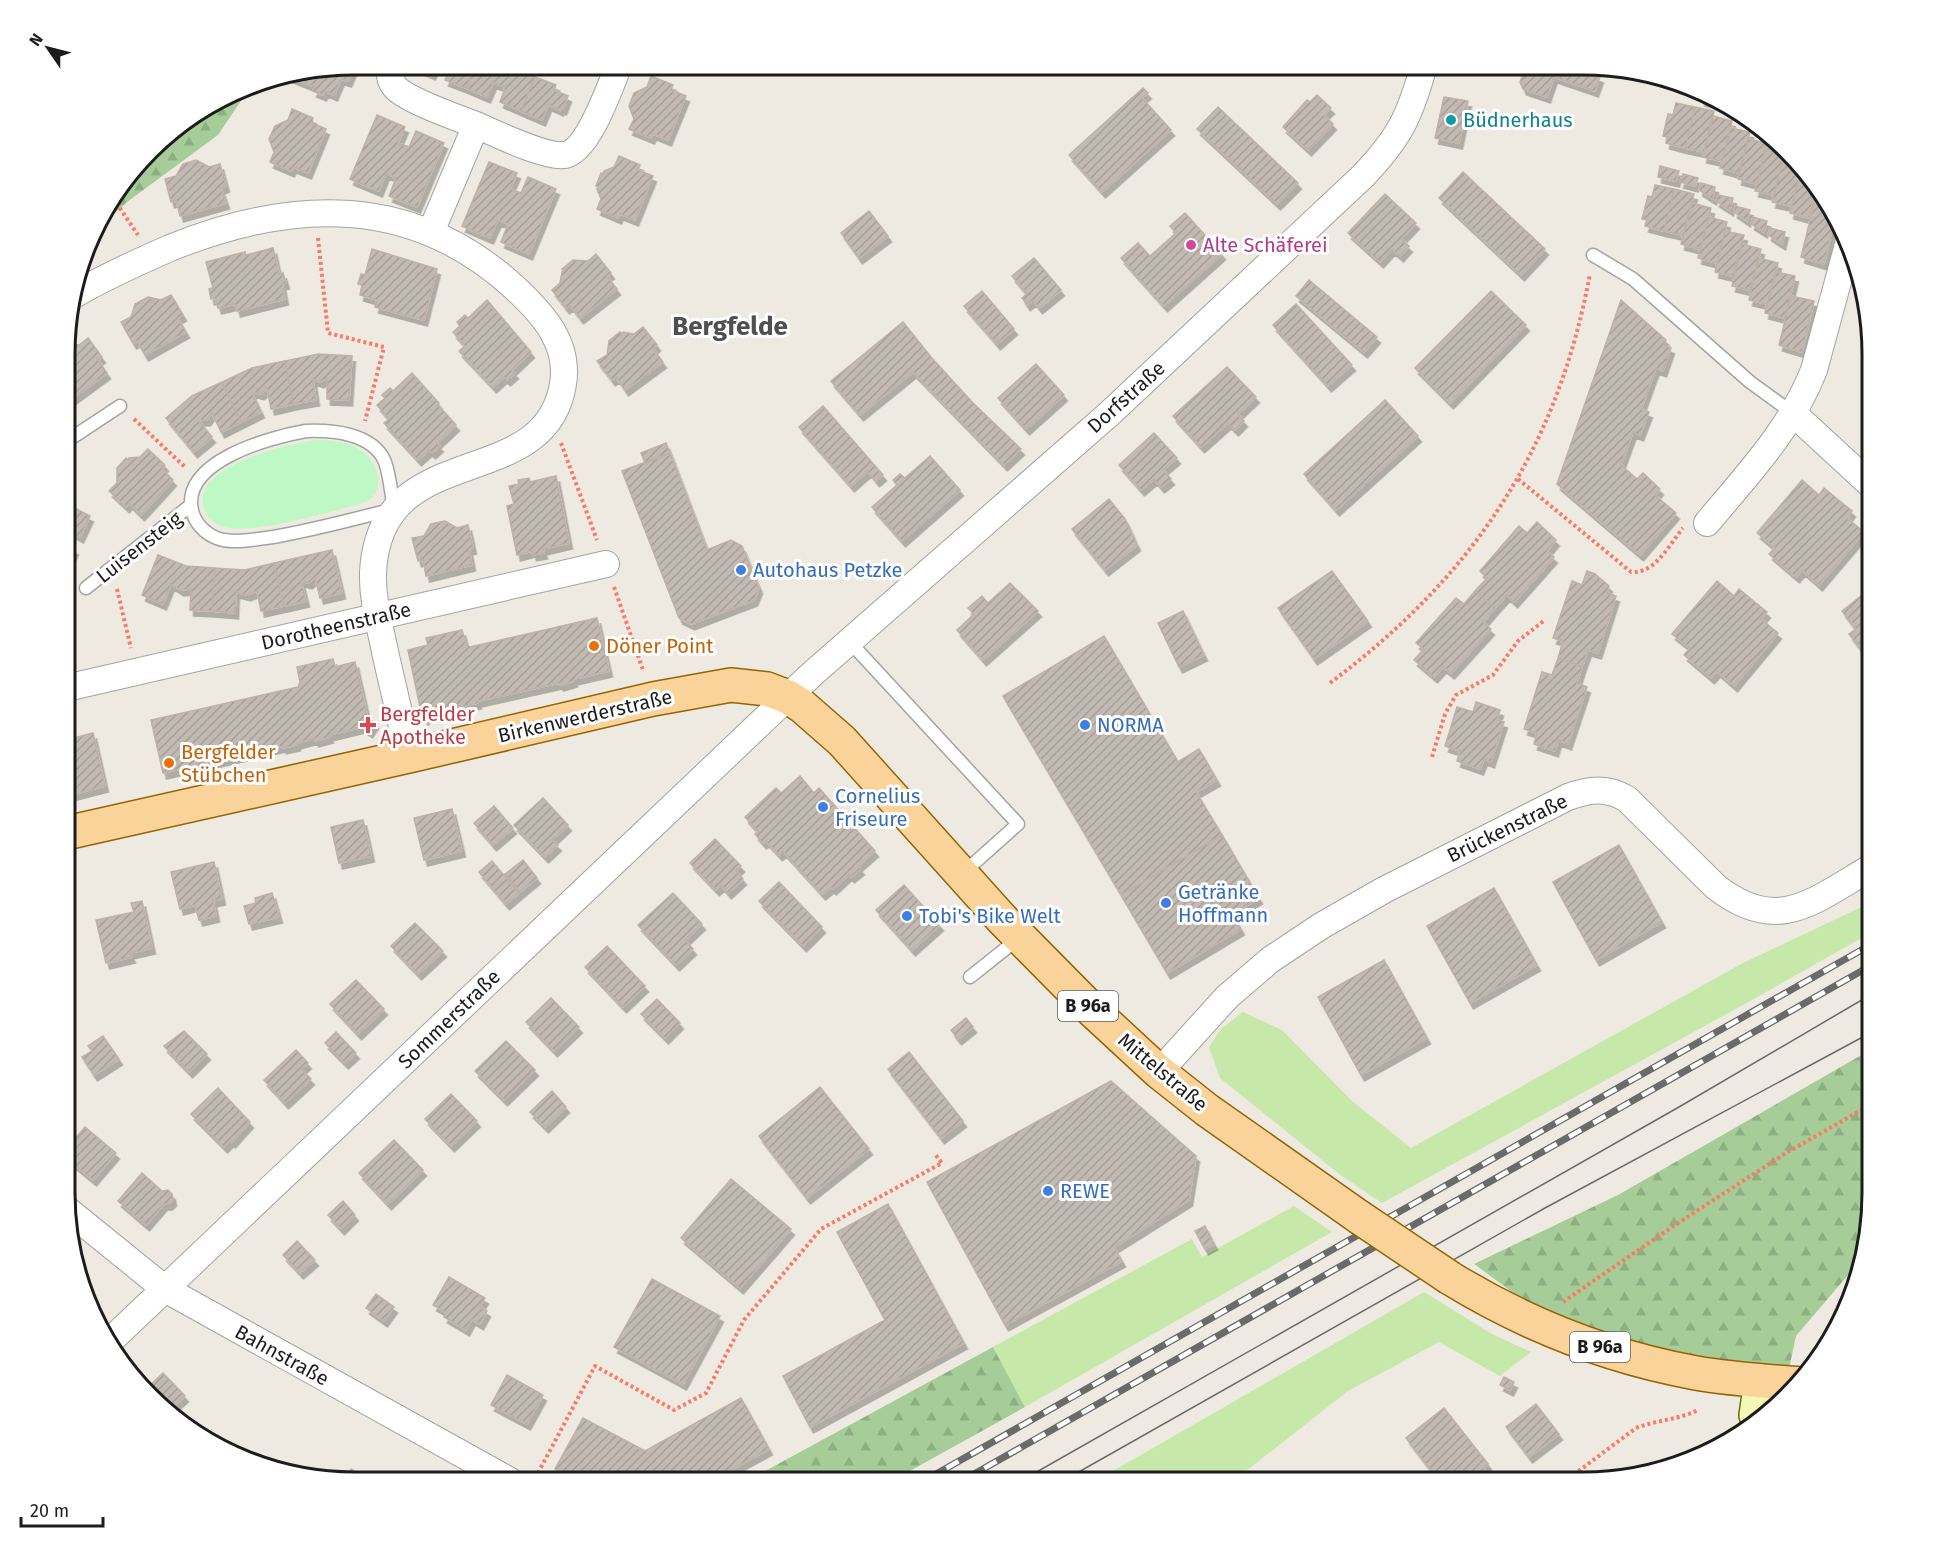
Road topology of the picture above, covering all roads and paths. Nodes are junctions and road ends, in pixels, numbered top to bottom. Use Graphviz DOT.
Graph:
graph roads {
  1 [pos="390,75"];
  2 [pos="608,75"];
  3 [pos="1421,75"];
  4 [pos="476,126"];
  5 [pos="118,205"];
  6 [pos="315,214"];
  7 [pos="431,232"];
  8 [pos="1593,255"];
  9 [pos="152,256"];
  10 [pos="1844,256"];
  11 [pos="83,291"];
  12 [pos="120,406"];
  13 [pos="1794,414"];
  14 [pos="75,436"];
  15 [pos="360,439"];
  16 [pos="1862,477"];
  17 [pos="1518,479"];
  18 [pos="199,481"];
  19 [pos="192,505"];
  20 [pos="394,508"];
  21 [pos="1707,523"];
  22 [pos="606,564"];
  23 [pos="112,567"];
  24 [pos="86,588"];
  25 [pos="378,617"];
  26 [pos="1545,620"];
  27 [pos="848,640"];
  28 [pos="137,672"];
  29 [pos="1330,683"];
  30 [pos="75,686"];
  31 [pos="788,697"];
  32 [pos="409,756"];
  33 [pos="1432,757"];
  34 [pos="75,831"];
  35 [pos="1862,873"];
  36 [pos="962,874"];
  37 [pos="1020,938"];
  38 [pos="970,977"];
  39 [pos="1159,1072"];
  40 [pos="1862,1110"];
  41 [pos="934,1153"];
  42 [pos="76,1217"];
  43 [pos="165,1289"];
  44 [pos="1533,1323"];
  45 [pos="115,1336"];
  46 [pos="1761,1381"];
  47 [pos="1787,1383"];
  48 [pos="1698,1410"];
  49 [pos="1757,1411"];
  50 [pos="494,1472"];
  51 [pos="538,1472"];
  52 [pos="1577,1472"];
  1 -- 4 [label="street"];
  2 -- 4 [label="street"];
  3 -- 27 [label="street, Dorfstraße"];
  4 -- 7 [label="street"];
  5 -- 9 [label="path"];
  6 -- 7 [label="street"];
  6 -- 9 [label="street"];
  6 -- 15 [label="path"];
  7 -- 20 [label="street"];
  8 -- 13 [label="lane"];
  8 -- 17 [label="path"];
  9 -- 11 [label="street"];
  10 -- 13 [label="street"];
  12 -- 14 [label="lane"];
  12 -- 18 [label="path"];
  13 -- 16 [label="street"];
  13 -- 21 [label="street"];
  15 -- 18 [label="lane"];
  15 -- 20 [label="lane"];
  17 -- 21 [label="path"];
  17 -- 29 [label="path"];
  18 -- 19 [label="lane"];
  19 -- 20 [label="lane"];
  19 -- 23 [label="lane, Luisensteig"];
  20 -- 25 [label="street"];
  22 -- 25 [label="street, Dorotheenstraße"];
  23 -- 24 [label="lane, Luisensteig"];
  23 -- 28 [label="path"];
  25 -- 28 [label="street, Dorotheenstraße"];
  25 -- 32 [label="street"];
  26 -- 33 [label="path"];
  27 -- 31 [label="street, Dorfstraße"];
  27 -- 36 [label="lane"];
  28 -- 30 [label="street, Dorotheenstraße"];
  31 -- 32 [label="main road, Birkenwerderstraße / B 96a"];
  31 -- 36 [label="main road, Mittelstraße / B 96a"];
  31 -- 43 [label="street, Sommerstraße"];
  32 -- 34 [label="main road, Birkenwerderstraße / B 96a"];
  35 -- 39 [label="street, Brückenstraße"];
  36 -- 37 [label="main road, Mittelstraße / B 96a"];
  37 -- 38 [label="lane"];
  37 -- 39 [label="main road, Mittelstraße / B 96a"];
  39 -- 44 [label="main road, Mittelstraße / B 96a, bridge"];
  40 -- 44 [label="path"];
  41 -- 51 [label="path"];
  42 -- 43 [label="street, Bahnstraße"];
  43 -- 45 [label="street, Sommerstraße"];
  43 -- 50 [label="street, Bahnstraße"];
  44 -- 46 [label="main road, B 96a"];
  46 -- 47 [label="main road, B 96a"];
  46 -- 49 [label="main road"];
  48 -- 52 [label="path"];
}
